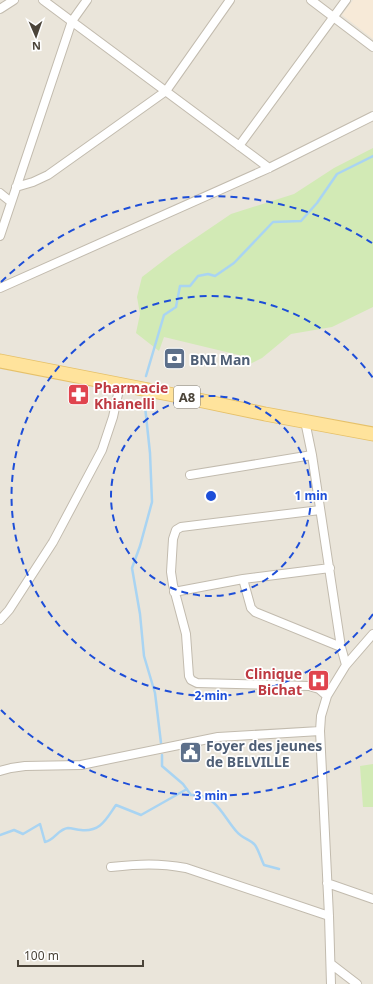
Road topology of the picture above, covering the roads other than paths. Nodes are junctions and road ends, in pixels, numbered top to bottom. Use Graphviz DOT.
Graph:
graph roads {
  1 [pos="14,0"];
  2 [pos="43,0"];
  3 [pos="87,0"];
  4 [pos="230,0"];
  5 [pos="310,0"];
  6 [pos="346,0"];
  7 [pos="0,9"];
  8 [pos="334,18"];
  9 [pos="72,21"];
  10 [pos="373,47"];
  11 [pos="166,92"];
  12 [pos="373,116"];
  13 [pos="239,146"];
  14 [pos="269,168"];
  15 [pos="16,187"];
  16 [pos="0,193"];
  17 [pos="11,202"];
  18 [pos="0,236"];
  19 [pos="0,288"];
  20 [pos="0,361"];
  21 [pos="120,385"];
  22 [pos="305,421"];
  23 [pos="373,434"];
  24 [pos="312,455"];
  25 [pos="190,475"];
  26 [pos="320,510"];
  27 [pos="330,568"];
  28 [pos="243,579"];
  29 [pos="174,592"];
  30 [pos="0,620"];
  31 [pos="373,634"];
  32 [pos="341,646"];
  33 [pos="346,665"];
  34 [pos="327,696"];
  35 [pos="320,731"];
  36 [pos="0,772"];
  37 [pos="111,867"];
  38 [pos="327,883"];
  39 [pos="373,899"];
  40 [pos="329,916"];
  41 [pos="331,964"];
  42 [pos="331,984"];
  43 [pos="356,984"];
  1 -- 7 [label="street"];
  2 -- 9 [label="street"];
  3 -- 9 [label="street"];
  4 -- 11 [label="street"];
  5 -- 8 [label="street"];
  6 -- 8 [label="street"];
  8 -- 10 [label="street"];
  8 -- 13 [label="street"];
  9 -- 11 [label="street"];
  9 -- 15 [label="street"];
  11 -- 13 [label="street"];
  11 -- 15 [label="street"];
  12 -- 14 [label="street"];
  13 -- 14 [label="street"];
  14 -- 19 [label="street"];
  15 -- 17 [label="street"];
  16 -- 17 [label="street"];
  17 -- 18 [label="street"];
  20 -- 21 [label="main road, A8"];
  21 -- 22 [label="main road, A8"];
  21 -- 30 [label="street"];
  22 -- 23 [label="main road, A8"];
  22 -- 24 [label="street"];
  24 -- 25 [label="street"];
  24 -- 26 [label="street"];
  26 -- 27 [label="street"];
  26 -- 29 [label="street"];
  27 -- 28 [label="street"];
  27 -- 32 [label="street"];
  28 -- 29 [label="street"];
  28 -- 32 [label="street"];
  29 -- 34 [label="street"];
  31 -- 33 [label="street"];
  32 -- 33 [label="street"];
  33 -- 34 [label="street"];
  34 -- 35 [label="street"];
  35 -- 36 [label="street"];
  35 -- 38 [label="street"];
  37 -- 40 [label="street"];
  38 -- 39 [label="street"];
  38 -- 40 [label="street"];
  40 -- 41 [label="street"];
  41 -- 42 [label="street"];
  41 -- 43 [label="street"];
}
